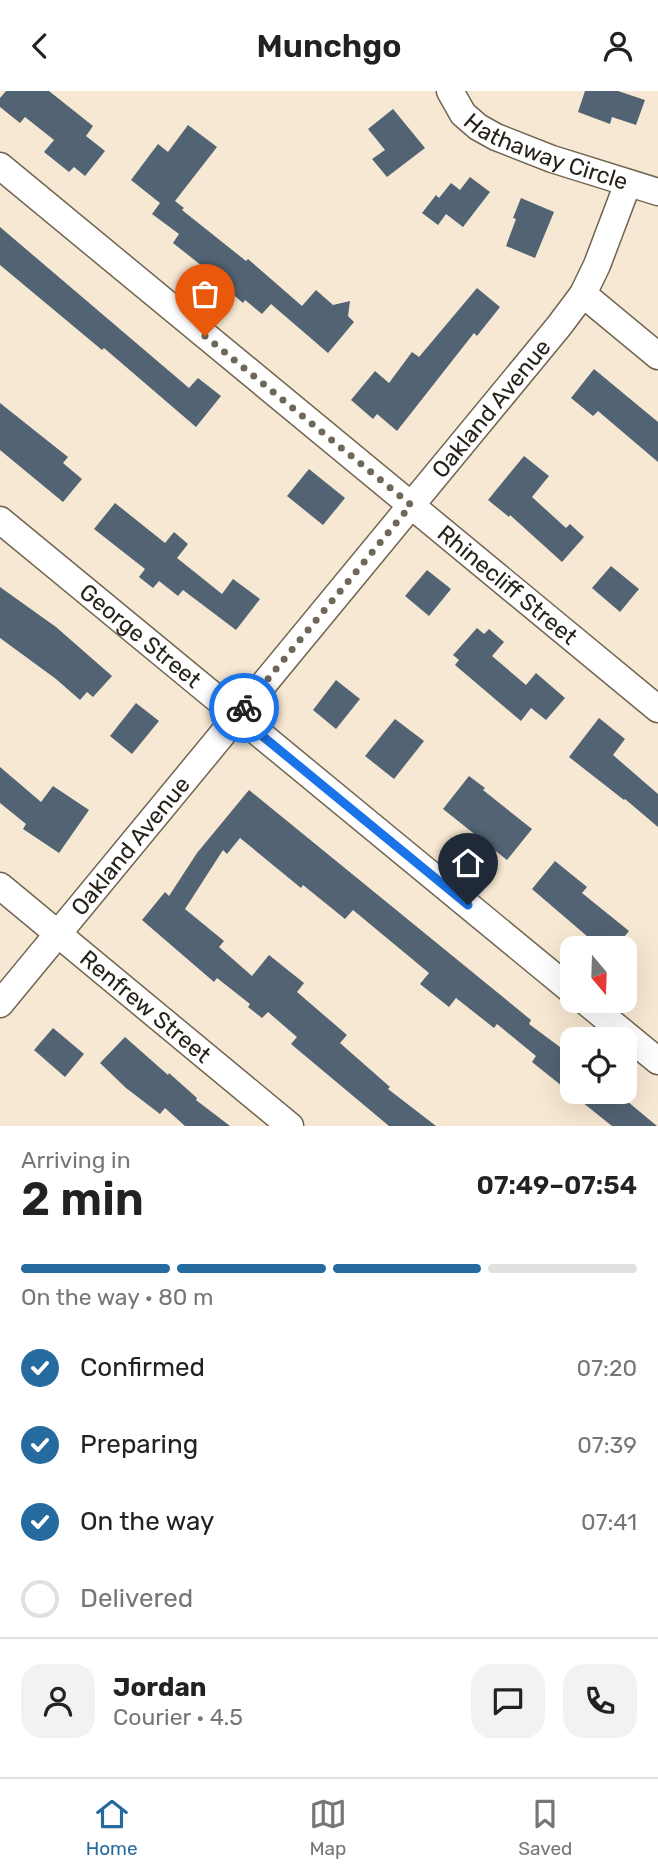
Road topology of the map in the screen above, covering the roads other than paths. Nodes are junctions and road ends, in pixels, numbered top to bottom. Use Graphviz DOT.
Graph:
graph roads {
  1 [pos="450,91"];
  2 [pos="0,166"];
  3 [pos="628,183"];
  4 [pos="658,192"];
  5 [pos="583,294"];
  6 [pos="658,356"];
  7 [pos="411,505"];
  8 [pos="0,520"];
  9 [pos="658,709"];
  10 [pos="238,716"];
  11 [pos="0,886"];
  12 [pos="57,935"];
  13 [pos="560,981"];
  14 [pos="0,1004"];
  15 [pos="599,1013"];
  16 [pos="658,1061"];
  17 [pos="290,1126"];
  1 -- 3 [label="street, Hathaway Circle"];
  2 -- 7 [label="street, Rhinecliff Street"];
  3 -- 4 [label="street, Hathaway Circle"];
  3 -- 5 [label="street, Oakland Avenue"];
  5 -- 6 [label="street"];
  5 -- 7 [label="street, Oakland Avenue"];
  7 -- 9 [label="street, Rhinecliff Street"];
  7 -- 10 [label="street, Oakland Avenue"];
  8 -- 10 [label="street, George Street"];
  10 -- 12 [label="street, Oakland Avenue"];
  10 -- 13 [label="street, George Street"];
  11 -- 12 [label="street, Renfrew Street"];
  12 -- 14 [label="street, Oakland Avenue"];
  12 -- 17 [label="street, Renfrew Street"];
  15 -- 16 [label="street"];
}
